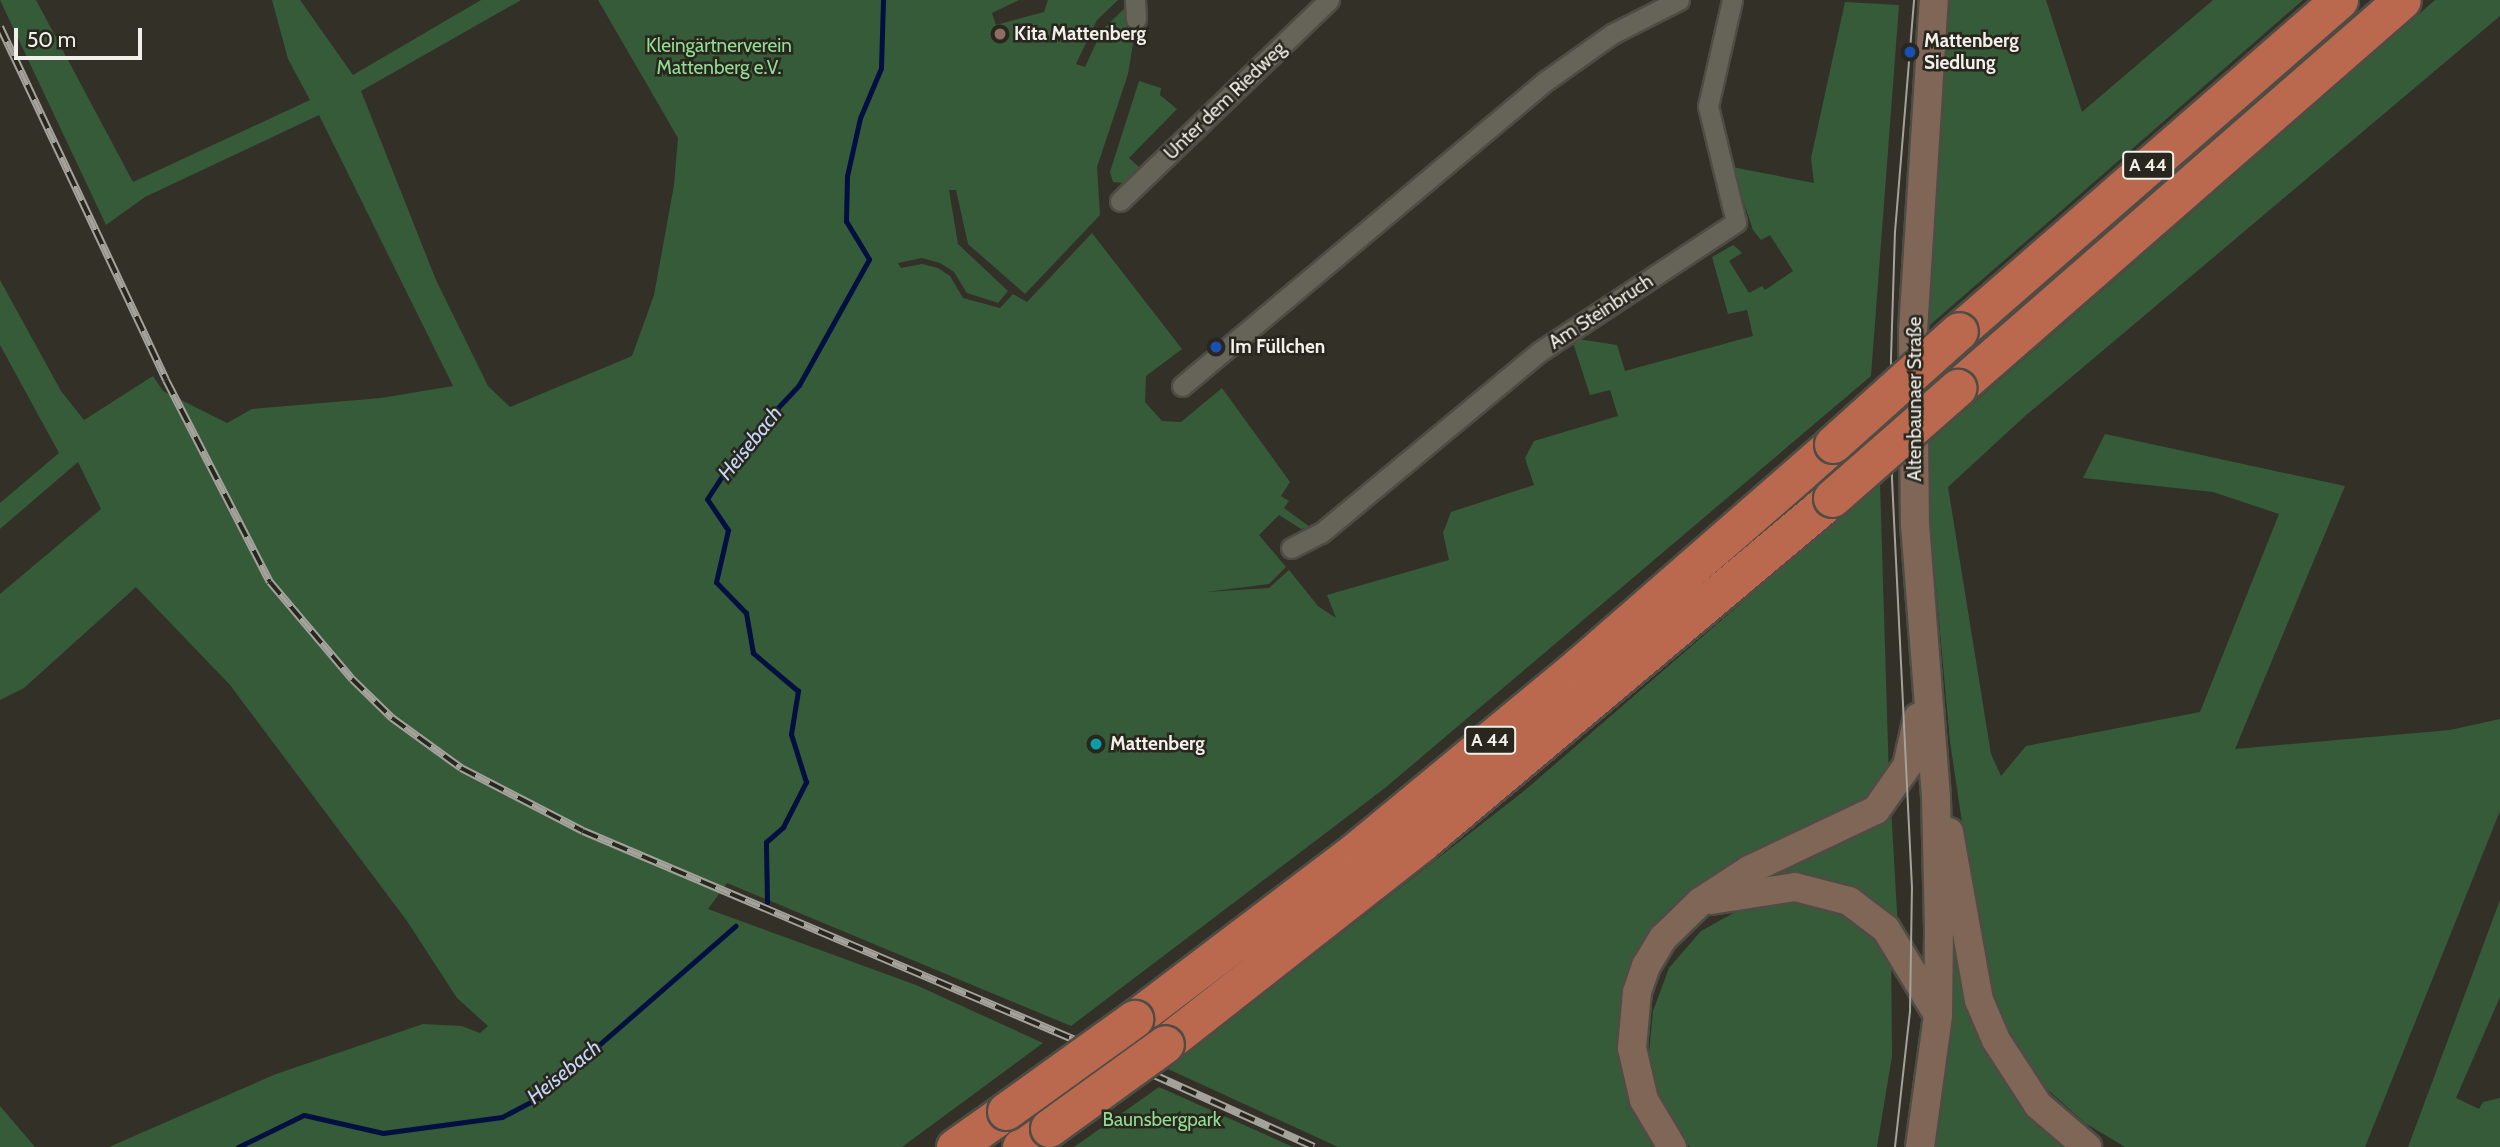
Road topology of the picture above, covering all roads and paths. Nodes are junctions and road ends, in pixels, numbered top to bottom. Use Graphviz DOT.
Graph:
graph roads {
  1 [pos="1329,0"];
  2 [pos="1679,0"];
  3 [pos="1732,0"];
  4 [pos="1934,0"];
  5 [pos="2339,0"];
  6 [pos="2402,0"];
  7 [pos="1120,201"];
  8 [pos="1182,386"];
  9 [pos="1291,548"];
  10 [pos="1926,691"];
  11 [pos="1936,797"];
  12 [pos="1700,902"];
  13 [pos="1938,1015"];
  14 [pos="1035,1137"];
  15 [pos="955,1147"];
  16 [pos="1672,1147"];
  17 [pos="1920,1147"];
  18 [pos="2087,1147"];
  1 -- 7 [label="street, Unter dem Riedweg"];
  2 -- 8 [label="street"];
  3 -- 9 [label="street, Am Steinbruch"];
  4 -- 10 [label="main road, Altenbaunaer Straße"];
  5 -- 15 [label="highway, A 44, bridge"];
  6 -- 14 [label="highway, A 44, bridge"];
  10 -- 11 [label="main road, Altenbaunaer Straße"];
  10 -- 12 [label="main road"];
  11 -- 13 [label="main road"];
  11 -- 18 [label="main road"];
  12 -- 13 [label="main road"];
  12 -- 16 [label="main road"];
  13 -- 17 [label="main road"];
}
